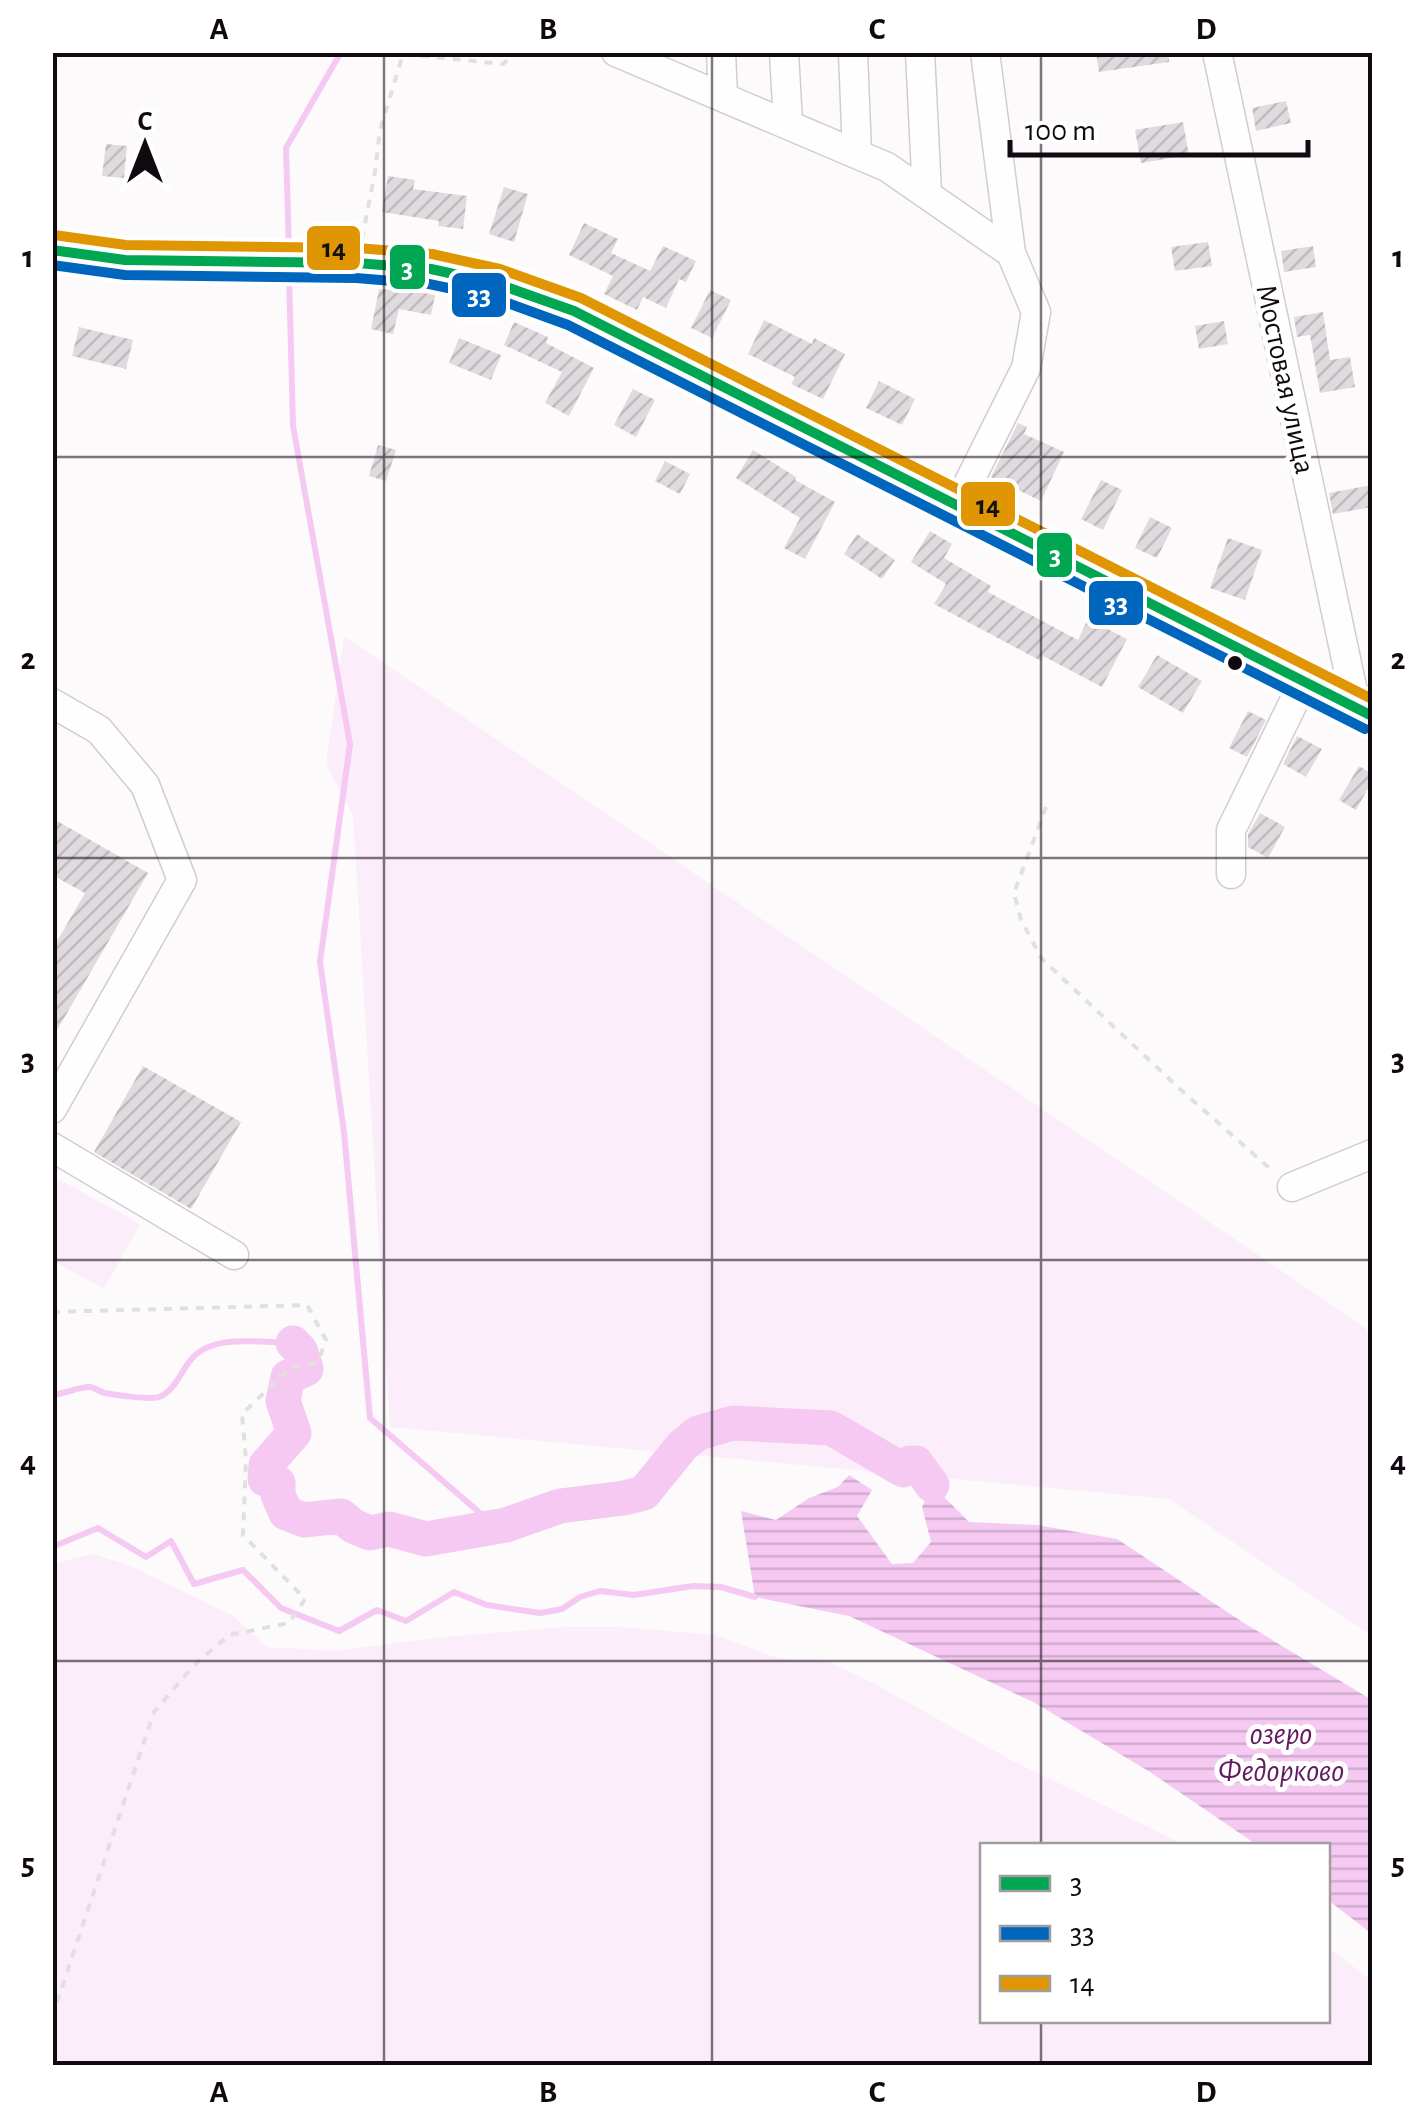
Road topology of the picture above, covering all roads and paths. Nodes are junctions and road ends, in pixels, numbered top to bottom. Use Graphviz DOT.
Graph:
graph roads {
  1 [pos="516,52"];
  2 [pos="616,52"];
  3 [pos="721,52"];
  4 [pos="784,52"];
  5 [pos="853,52"];
  6 [pos="920,52"];
  7 [pos="986,52"];
  8 [pos="1217,52"];
  9 [pos="654,60"];
  10 [pos="723,96"];
  11 [pos="788,124"];
  12 [pos="857,154"];
  13 [pos="927,194"];
  14 [pos="52,250"];
  15 [pos="1011,253"];
  16 [pos="356,263"];
  17 [pos="958,504"];
  18 [pos="1304,681"];
  19 [pos="52,703"];
  20 [pos="1364,711"];
  21 [pos="1046,807"];
  22 [pos="1230,874"];
  23 [pos="52,1109"];
  24 [pos="52,1147"];
  25 [pos="1372,1154"];
  26 [pos="1292,1187"];
  27 [pos="234,1255"];
  28 [pos="52,1312"];
  29 [pos="52,2017"];
  1 -- 16 [label="path"];
  2 -- 9 [label="street"];
  3 -- 10 [label="street"];
  4 -- 11 [label="street"];
  5 -- 12 [label="street"];
  6 -- 13 [label="street"];
  7 -- 15 [label="street"];
  8 -- 20 [label="street, Мостовая улица"];
  9 -- 10 [label="street"];
  10 -- 11 [label="street"];
  11 -- 12 [label="street"];
  12 -- 13 [label="street"];
  13 -- 15 [label="street"];
  14 -- 16 [label="main road"];
  15 -- 17 [label="street"];
  16 -- 17 [label="main road"];
  17 -- 18 [label="main road"];
  18 -- 20 [label="main road"];
  18 -- 22 [label="street"];
  19 -- 23 [label="street"];
  21 -- 26 [label="path"];
  24 -- 27 [label="street"];
  25 -- 26 [label="street"];
  28 -- 29 [label="path"];
}
